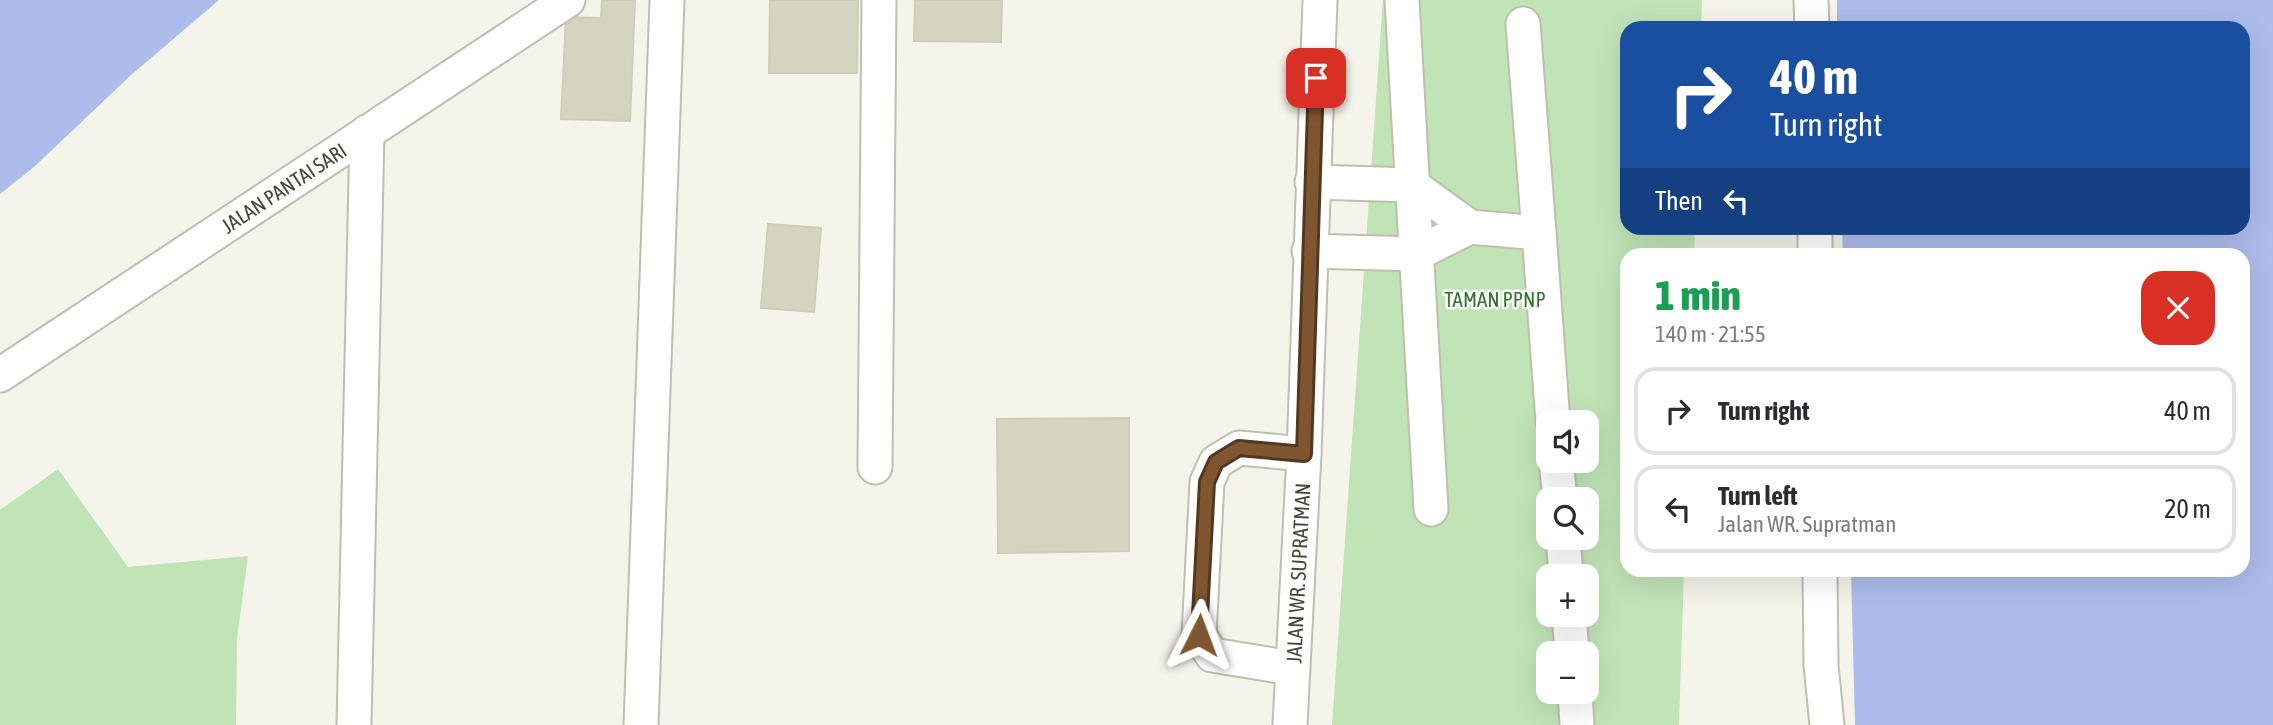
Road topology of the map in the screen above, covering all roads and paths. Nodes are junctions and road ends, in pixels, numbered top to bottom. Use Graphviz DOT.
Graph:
graph roads {
  1 [pos="568,0"];
  2 [pos="667,0"];
  3 [pos="879,0"];
  4 [pos="1320,0"];
  5 [pos="1402,0"];
  6 [pos="1811,0"];
  7 [pos="1812,21"];
  8 [pos="1524,24"];
  9 [pos="367,132"];
  10 [pos="1312,182"];
  11 [pos="1412,185"];
  12 [pos="1470,227"];
  13 [pos="1539,233"];
  14 [pos="1309,251"];
  15 [pos="1416,254"];
  16 [pos="0,375"];
  17 [pos="1552,410"];
  18 [pos="1304,454"];
  19 [pos="875,467"];
  20 [pos="1431,509"];
  21 [pos="1820,577"];
  22 [pos="1292,668"];
  23 [pos="1576,704"];
  24 [pos="1577,724"];
  25 [pos="354,725"];
  26 [pos="641,725"];
  27 [pos="1290,725"];
  28 [pos="1826,725"];
  1 -- 9 [label="street, JALAN PANTAI SARI"];
  2 -- 26 [label="street"];
  3 -- 19 [label="street"];
  4 -- 10 [label="street, JALAN WR. SUPRATMAN"];
  5 -- 11 [label="street"];
  6 -- 7 [label="street"];
  8 -- 13 [label="street"];
  9 -- 16 [label="street, JALAN PANTAI SARI"];
  9 -- 25 [label="street"];
  10 -- 11 [label="street"];
  10 -- 14 [label="street, JALAN WR. SUPRATMAN"];
  11 -- 12 [label="street"];
  11 -- 15 [label="street"];
  12 -- 13 [label="street"];
  12 -- 15 [label="street"];
  13 -- 17 [label="street"];
  14 -- 15 [label="street"];
  14 -- 18 [label="street, JALAN WR. SUPRATMAN"];
  15 -- 20 [label="street"];
  18 -- 22 [label="street, JALAN WR. SUPRATMAN"];
  18 -- 22 [label="street"];
  21 -- 28 [label="street"];
  22 -- 27 [label="street, JALAN WR. SUPRATMAN"];
  23 -- 24 [label="street"];
}
